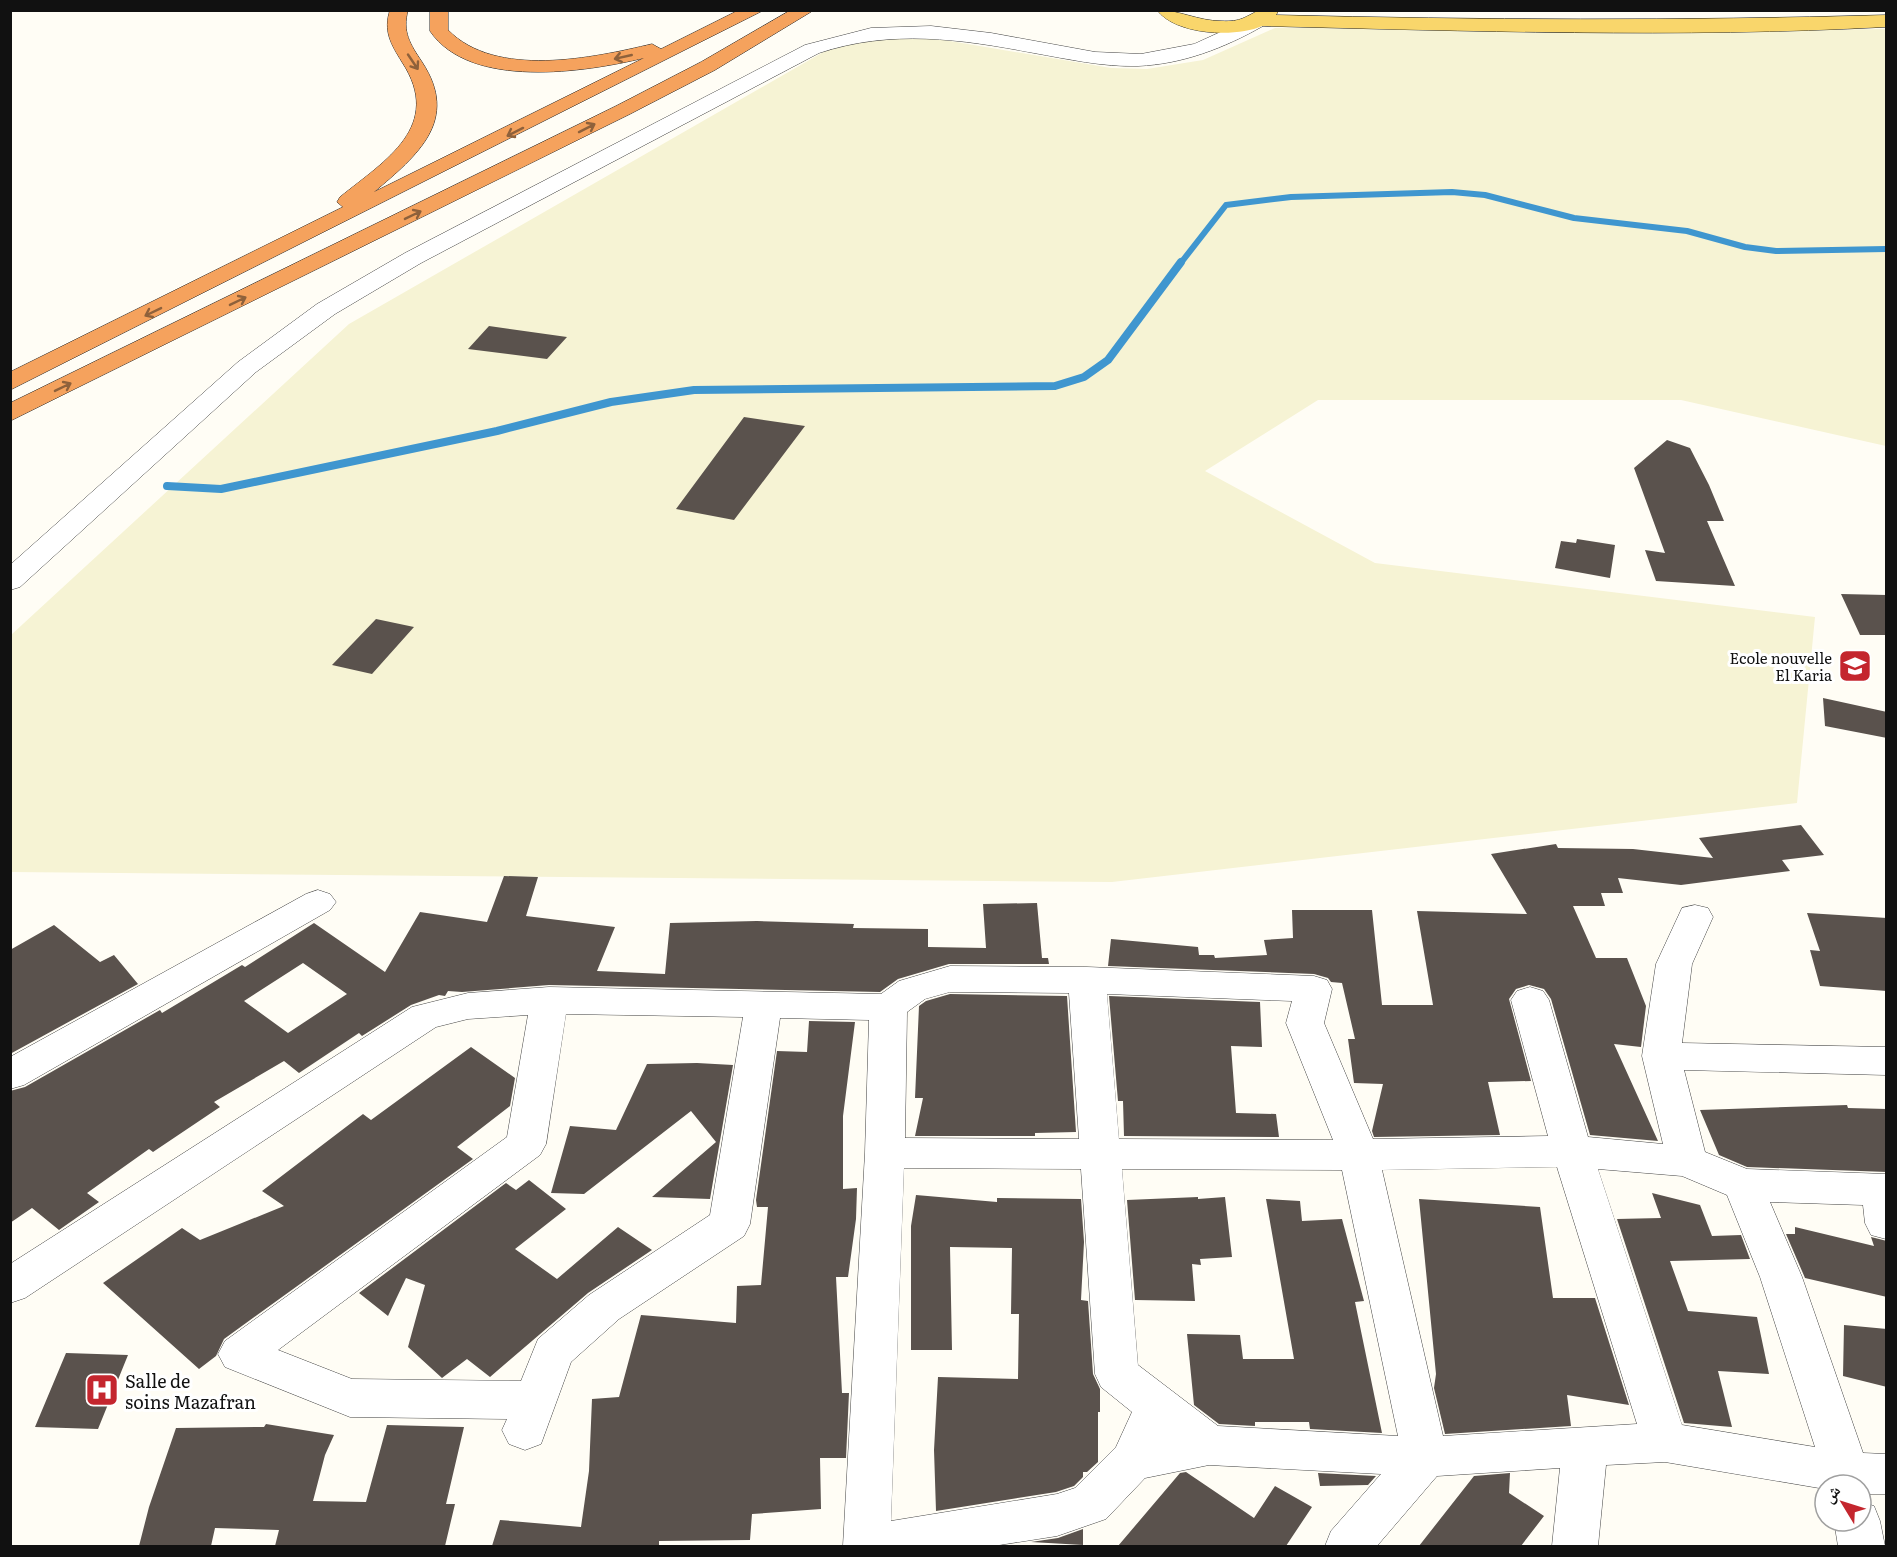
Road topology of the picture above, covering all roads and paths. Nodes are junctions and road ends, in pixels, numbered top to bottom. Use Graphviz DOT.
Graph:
graph roads {
  1 [pos="399,10"];
  2 [pos="439,10"];
  3 [pos="806,10"];
  4 [pos="1151,10"];
  5 [pos="1326,10"];
  6 [pos="1887,11"];
  7 [pos="747,15"];
  8 [pos="1172,15"];
  9 [pos="1263,18"];
  10 [pos="1887,21"];
  11 [pos="1185,53"];
  12 [pos="304,237"];
  13 [pos="10,382"];
  14 [pos="10,413"];
  15 [pos="10,581"];
  16 [pos="318,902"];
  17 [pos="1695,916"];
  18 [pos="1087,980"];
  19 [pos="549,1000"];
  20 [pos="1530,1000"];
  21 [pos="763,1006"];
  22 [pos="888,1007"];
  23 [pos="1661,1056"];
  24 [pos="1887,1062"];
  25 [pos="10,1075"];
  26 [pos="1572,1151"];
  27 [pos="885,1153"];
  28 [pos="1099,1155"];
  29 [pos="1359,1155"];
  30 [pos="1687,1161"];
  31 [pos="1743,1185"];
  32 [pos="1885,1201"];
  33 [pos="10,1286"];
  34 [pos="1158,1406"];
  35 [pos="1665,1442"];
  36 [pos="1209,1445"];
  37 [pos="1585,1447"];
  38 [pos="1425,1457"];
  39 [pos="1132,1461"];
  40 [pos="1839,1473"];
  41 [pos="1860,1473"];
  42 [pos="866,1546"];
  43 [pos="1348,1546"];
  44 [pos="1575,1546"];
  1 -- 12 [label="highway, one-way"];
  7 -- 2 [label="highway, one-way"];
  14 -- 3 [label="highway, one-way"];
  4 -- 8 [label="main road"];
  5 -- 6 [label="main road"];
  7 -- 12 [label="highway, one-way"];
  8 -- 9 [label="main road"];
  8 -- 11 [label="street"];
  9 -- 10 [label="main road"];
  9 -- 11 [label="street"];
  11 -- 15 [label="street"];
  12 -- 13 [label="highway, one-way"];
  16 -- 25 [label="street"];
  17 -- 23 [label="street"];
  18 -- 22 [label="street"];
  18 -- 28 [label="street"];
  18 -- 29 [label="street"];
  19 -- 21 [label="street"];
  19 -- 21 [label="street"];
  19 -- 33 [label="street"];
  20 -- 26 [label="street"];
  21 -- 22 [label="street"];
  22 -- 27 [label="street"];
  23 -- 24 [label="street"];
  23 -- 30 [label="street"];
  26 -- 29 [label="street"];
  26 -- 30 [label="street"];
  26 -- 35 [label="street"];
  27 -- 28 [label="street"];
  27 -- 42 [label="street"];
  28 -- 29 [label="street"];
  28 -- 34 [label="street"];
  29 -- 38 [label="street"];
  30 -- 31 [label="street"];
  31 -- 32 [label="street"];
  31 -- 41 [label="street"];
  34 -- 36 [label="street"];
  34 -- 39 [label="street"];
  35 -- 37 [label="street"];
  35 -- 40 [label="street"];
  36 -- 38 [label="street"];
  36 -- 39 [label="street"];
  37 -- 38 [label="street"];
  37 -- 44 [label="street"];
  38 -- 43 [label="street"];
  39 -- 42 [label="street"];
}
